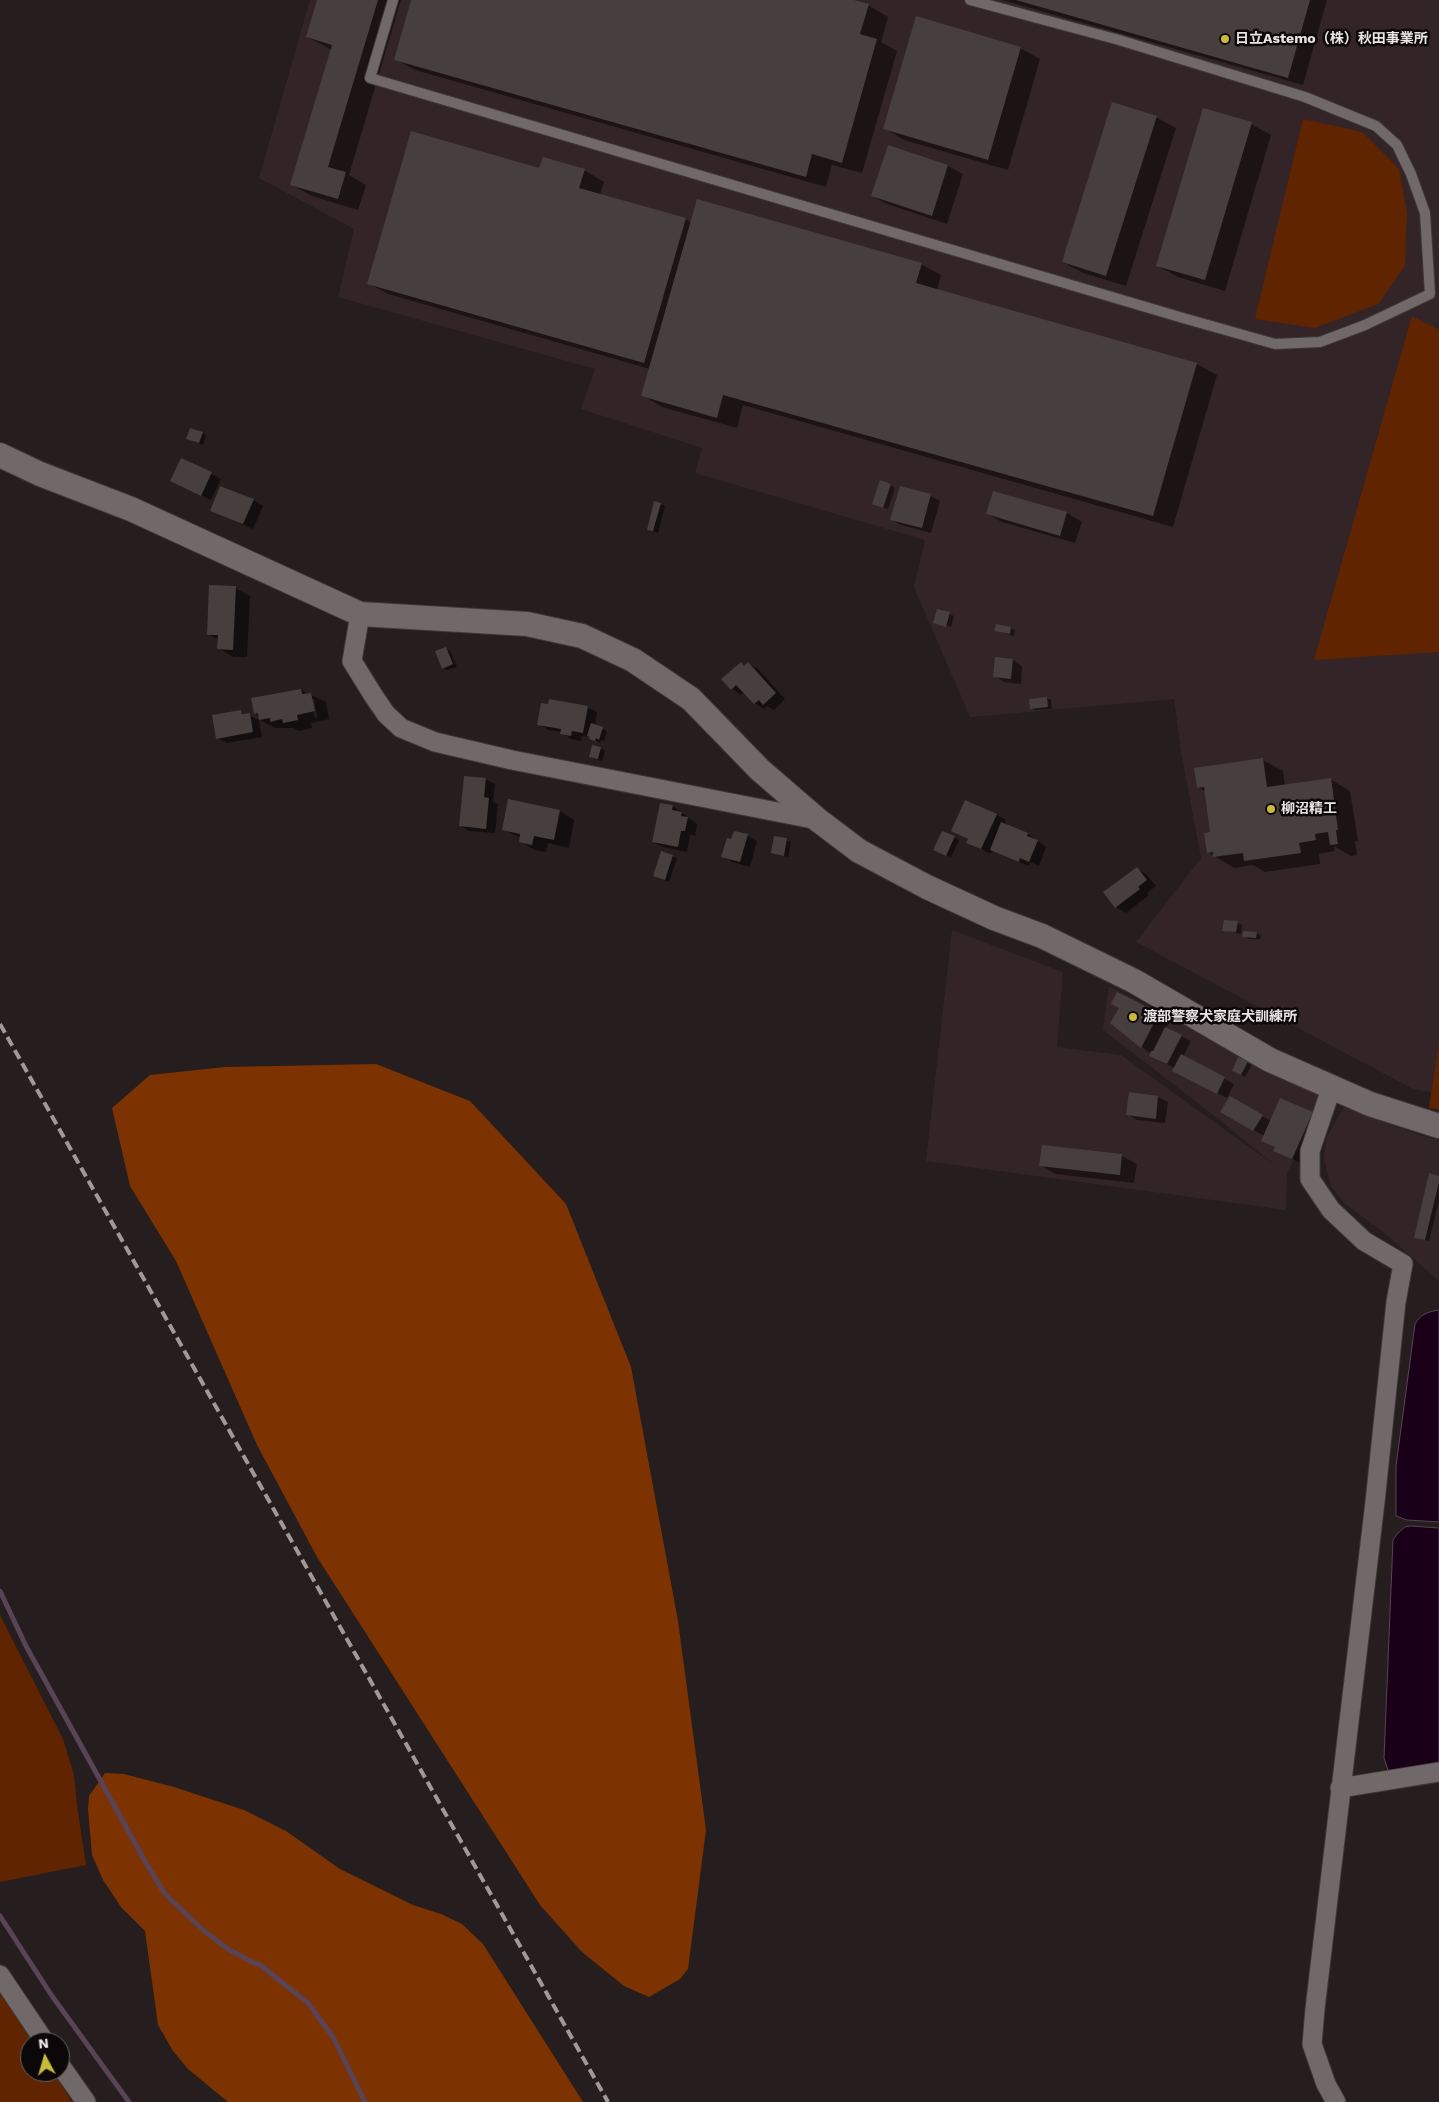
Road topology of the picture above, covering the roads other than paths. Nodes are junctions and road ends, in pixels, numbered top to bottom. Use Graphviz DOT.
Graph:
graph roads {
  1 [pos="393,0"];
  2 [pos="970,0"];
  3 [pos="1435,296"];
  4 [pos="0,455"];
  5 [pos="360,614"];
  6 [pos="818,820"];
  7 [pos="1332,1086"];
  8 [pos="1439,1126"];
  9 [pos="1439,1772"];
  10 [pos="1340,1788"];
  11 [pos="0,1975"];
  12 [pos="38,2032"];
  13 [pos="70,2079"];
  14 [pos="86,2102"];
  15 [pos="1336,2102"];
  1 -- 3 [label="lane"];
  2 -- 3 [label="lane"];
  4 -- 5 [label="street"];
  5 -- 6 [label="street"];
  5 -- 6 [label="street"];
  6 -- 7 [label="street"];
  7 -- 8 [label="street"];
  7 -- 10 [label="street"];
  9 -- 10 [label="street"];
  10 -- 15 [label="street"];
  11 -- 12 [label="street"];
  13 -- 14 [label="street"];
}
